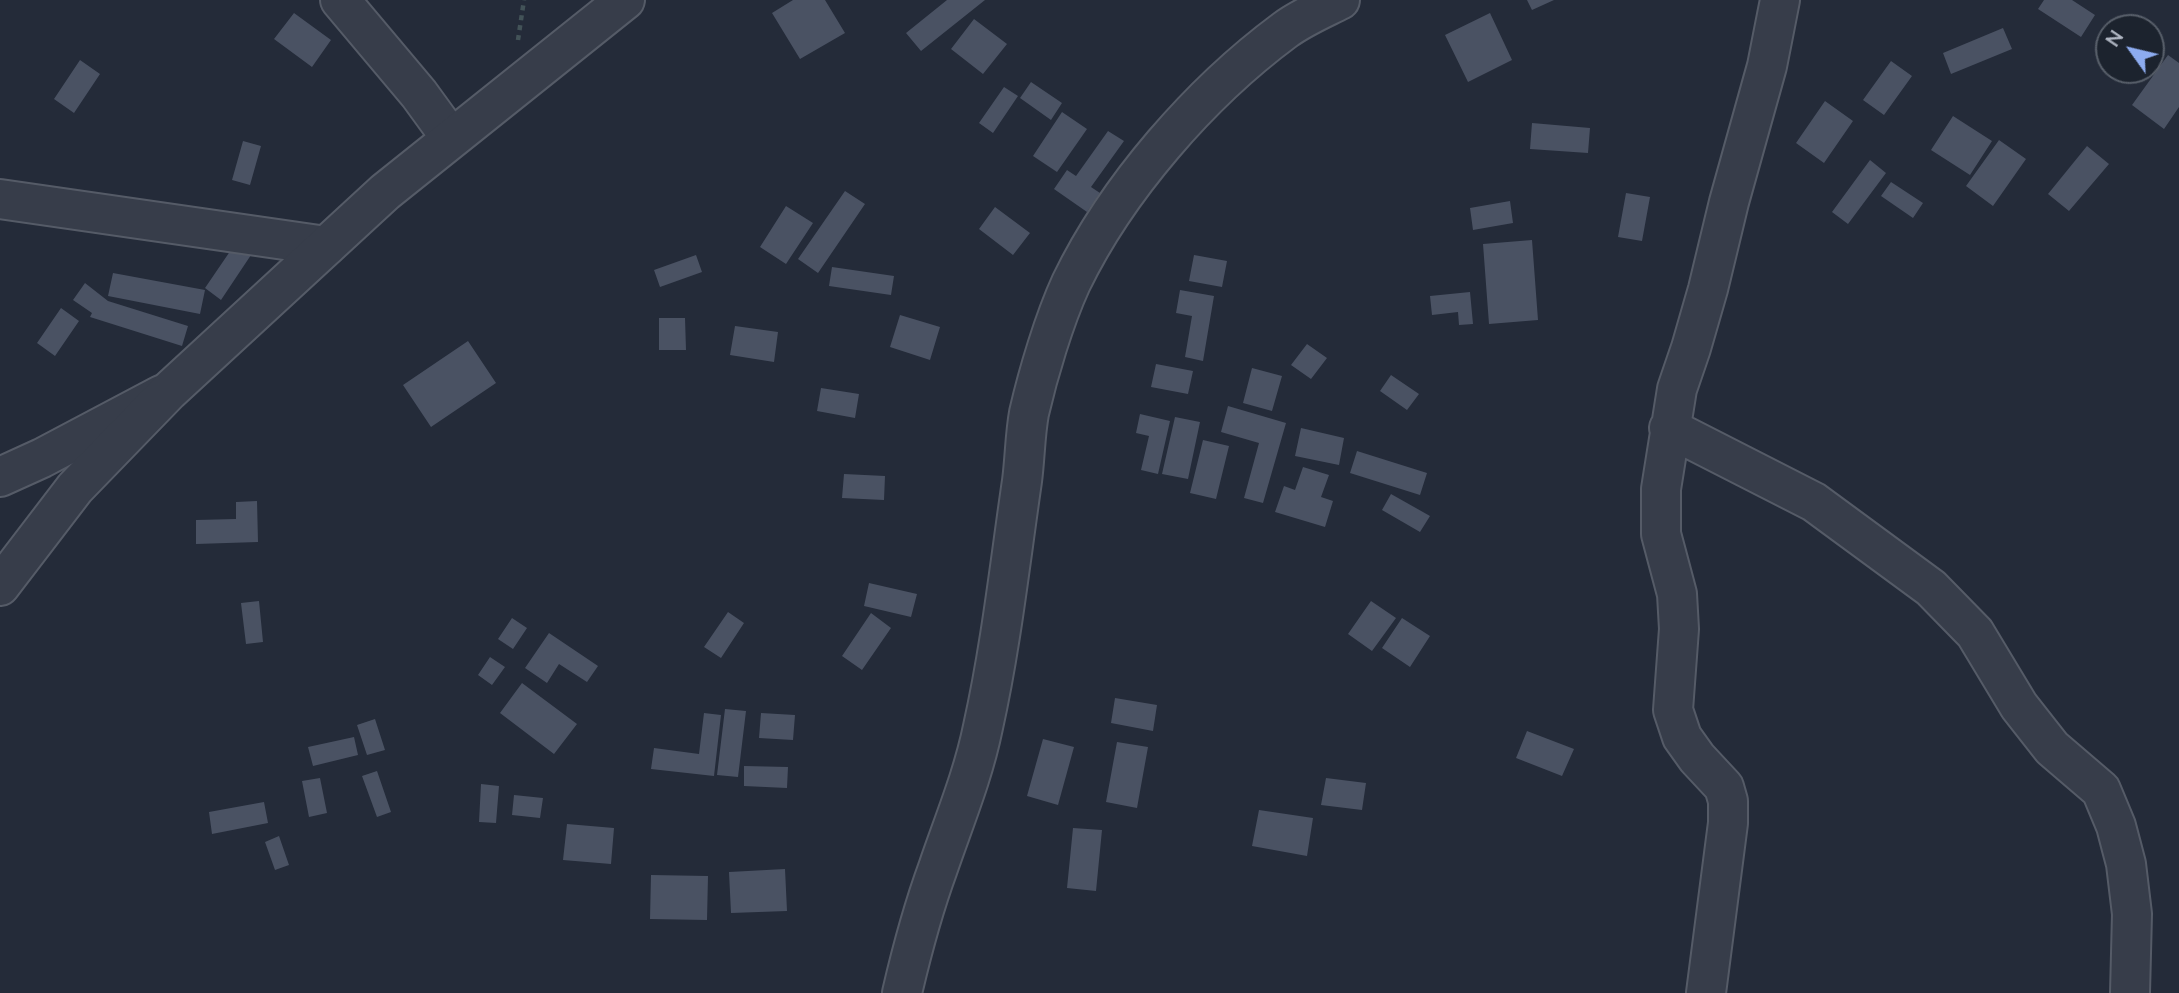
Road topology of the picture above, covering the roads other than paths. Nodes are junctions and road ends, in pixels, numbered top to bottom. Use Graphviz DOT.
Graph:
graph roads {
  1 [pos="340,0"];
  2 [pos="625,0"];
  3 [pos="1340,0"];
  4 [pos="1780,0"];
  5 [pos="1279,14"];
  6 [pos="450,138"];
  7 [pos="0,199"];
  8 [pos="326,247"];
  9 [pos="169,391"];
  10 [pos="1669,428"];
  11 [pos="0,477"];
  12 [pos="0,586"];
  13 [pos="902,993"];
  14 [pos="1706,993"];
  15 [pos="2130,993"];
  1 -- 6 [label="street"];
  2 -- 6 [label="street"];
  3 -- 5 [label="street"];
  4 -- 10 [label="street"];
  5 -- 13 [label="street"];
  6 -- 8 [label="street"];
  7 -- 8 [label="street"];
  8 -- 9 [label="street"];
  9 -- 11 [label="street"];
  9 -- 12 [label="street"];
  10 -- 14 [label="street"];
  10 -- 15 [label="street"];
}
